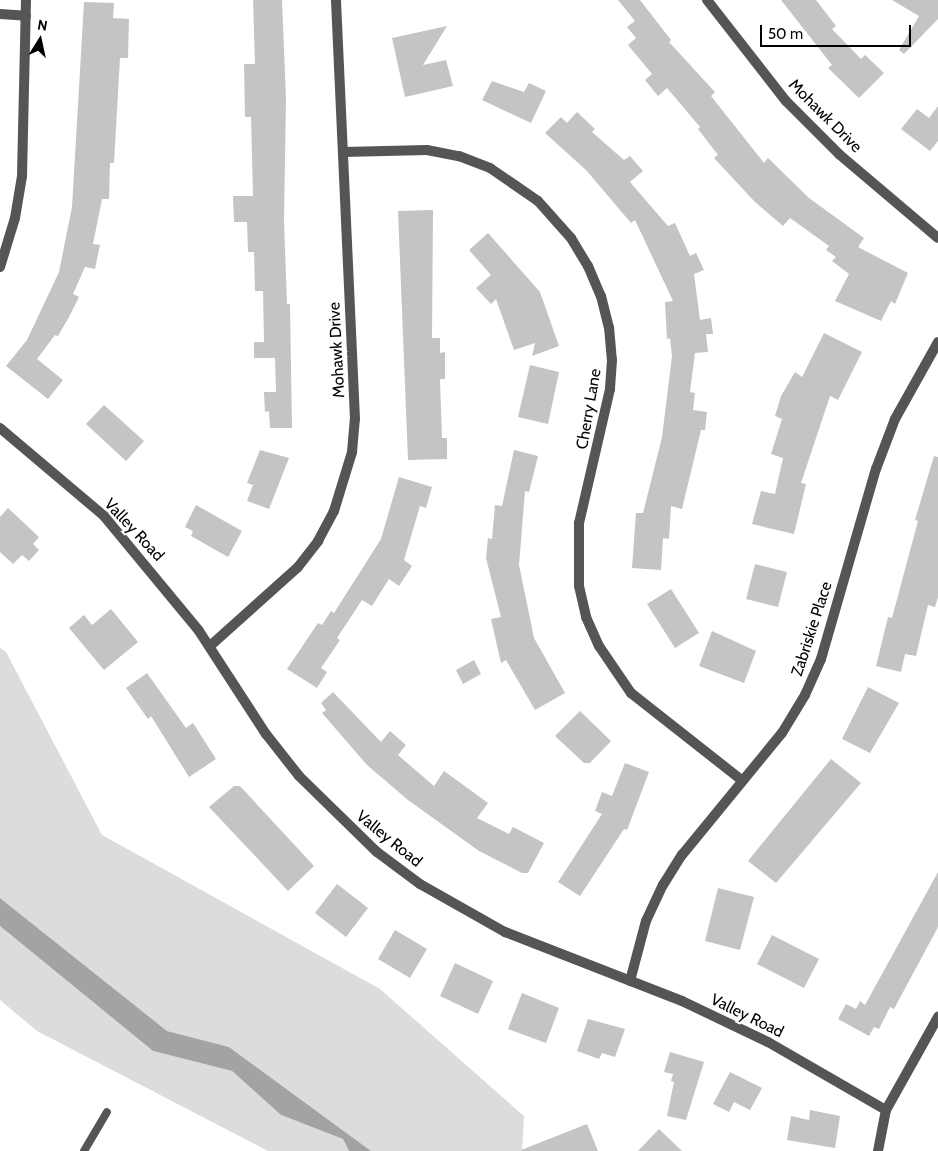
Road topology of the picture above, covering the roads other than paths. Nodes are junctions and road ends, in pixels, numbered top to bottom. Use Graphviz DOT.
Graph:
graph roads {
  1 [pos="26,0"];
  2 [pos="336,0"];
  3 [pos="707,0"];
  4 [pos="0,14"];
  5 [pos="26,16"];
  6 [pos="343,152"];
  7 [pos="938,238"];
  8 [pos="0,268"];
  9 [pos="938,342"];
  10 [pos="0,428"];
  11 [pos="210,646"];
  12 [pos="743,781"];
  13 [pos="630,981"];
  14 [pos="938,1017"];
  15 [pos="886,1110"];
  16 [pos="107,1112"];
  17 [pos="84,1151"];
  18 [pos="878,1151"];
  1 -- 5 [label="street"];
  2 -- 6 [label="street, Mohawk Drive"];
  3 -- 7 [label="street, Mohawk Drive"];
  4 -- 5 [label="street"];
  5 -- 8 [label="street"];
  6 -- 11 [label="street, Mohawk Drive"];
  6 -- 12 [label="street, Cherry Lane"];
  9 -- 12 [label="street, Zabriskie Place"];
  10 -- 11 [label="street, Valley Road"];
  11 -- 13 [label="street, Valley Road"];
  12 -- 13 [label="street, Zabriskie Place"];
  13 -- 15 [label="street, Valley Road"];
  14 -- 15 [label="street"];
  15 -- 18 [label="street"];
  16 -- 17 [label="lane"];
}
